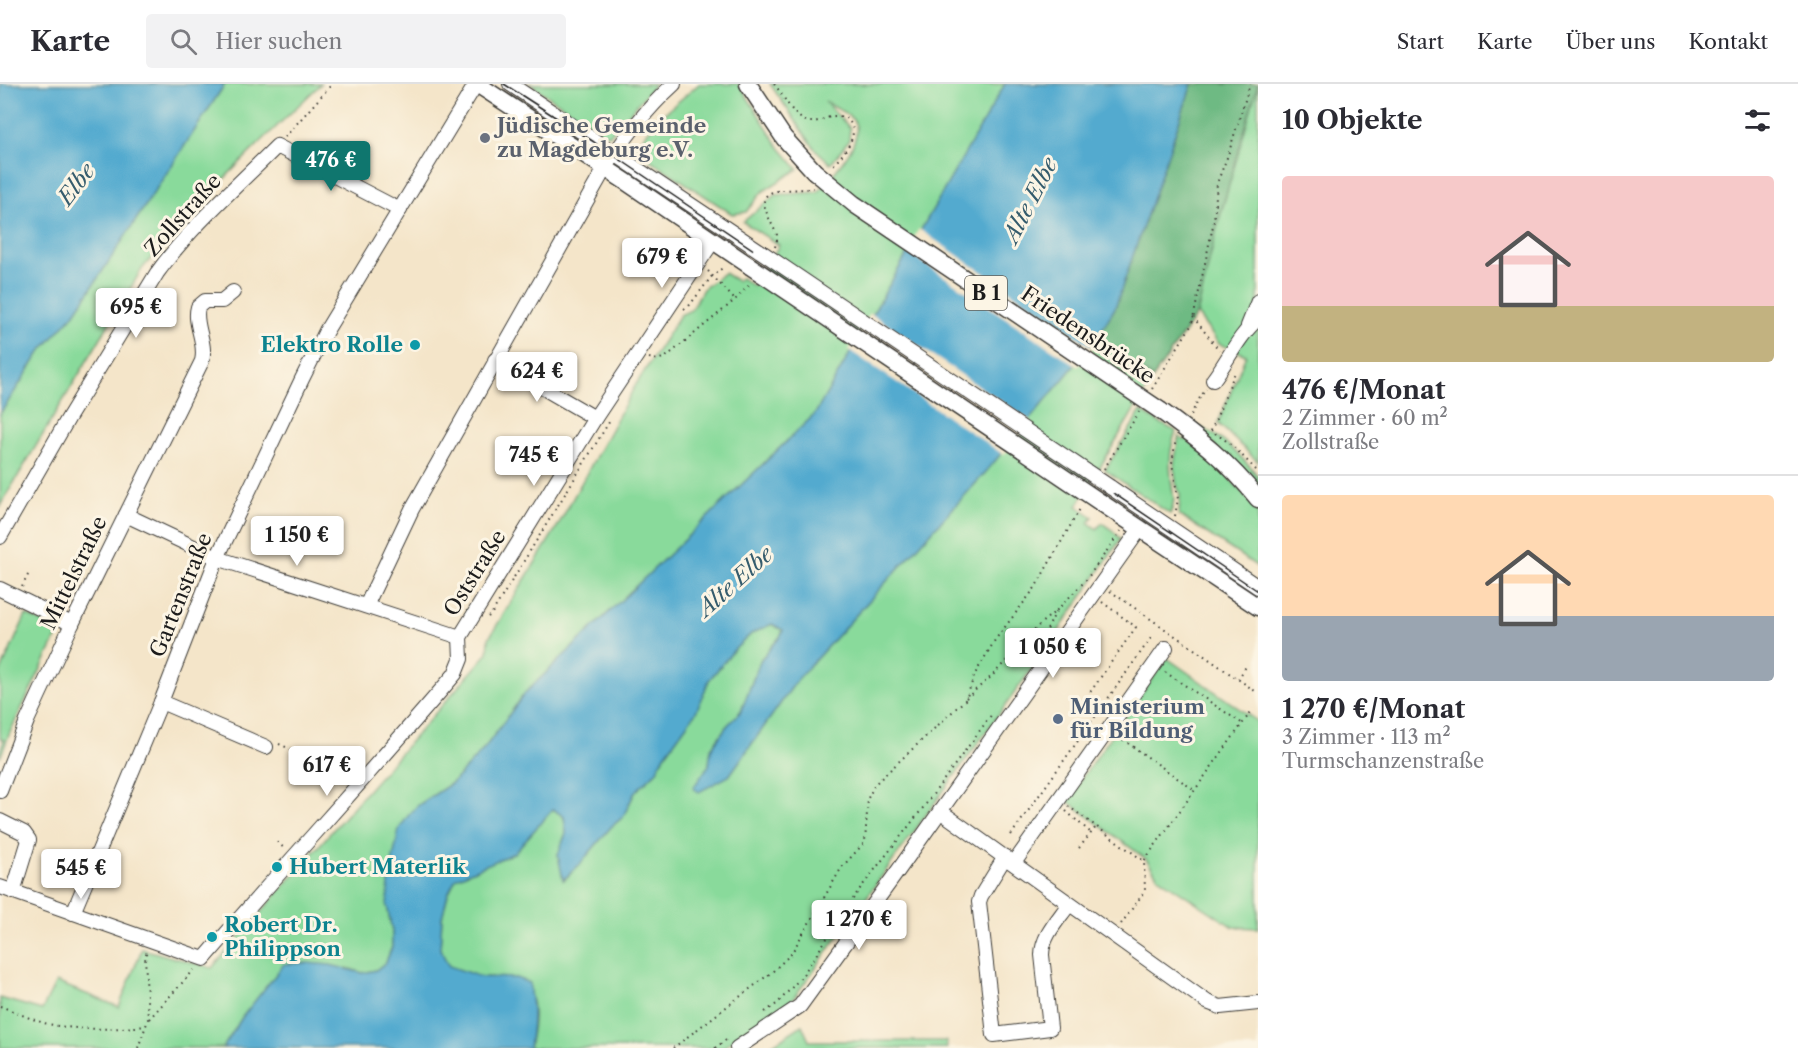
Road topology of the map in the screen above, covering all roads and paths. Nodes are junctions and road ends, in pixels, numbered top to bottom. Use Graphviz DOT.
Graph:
graph roads {
  1 [pos="332,84"];
  2 [pos="476,84"];
  3 [pos="510,84"];
  4 [pos="674,84"];
  5 [pos="748,84"];
  6 [pos="774,84"];
  7 [pos="1250,84"];
  8 [pos="278,146"];
  9 [pos="614,153"];
  10 [pos="605,168"];
  11 [pos="818,177"];
  12 [pos="400,210"];
  13 [pos="713,241"];
  14 [pos="765,253"];
  15 [pos="730,263"];
  16 [pos="752,272"];
  17 [pos="716,278"];
  18 [pos="233,292"];
  19 [pos="735,300"];
  20 [pos="1258,301"];
  21 [pos="679,312"];
  22 [pos="1193,317"];
  23 [pos="1253,323"];
  24 [pos="638,355"];
  25 [pos="1231,355"];
  26 [pos="495,360"];
  27 [pos="1213,380"];
  28 [pos="1153,389"];
  29 [pos="1197,402"];
  30 [pos="1141,409"];
  31 [pos="595,418"];
  32 [pos="1189,419"];
  33 [pos="1178,433"];
  34 [pos="1258,472"];
  35 [pos="1100,476"];
  36 [pos="1258,499"];
  37 [pos="1083,505"];
  38 [pos="126,515"];
  39 [pos="1169,527"];
  40 [pos="1122,529"];
  41 [pos="1140,529"];
  42 [pos="0,537"];
  43 [pos="217,558"];
  44 [pos="1086,580"];
  45 [pos="1258,587"];
  46 [pos="0,590"];
  47 [pos="1096,590"];
  48 [pos="366,606"];
  49 [pos="1258,607"];
  50 [pos="1056,611"];
  51 [pos="72,624"];
  52 [pos="460,637"];
  53 [pos="1151,638"];
  54 [pos="1166,648"];
  55 [pos="1034,656"];
  56 [pos="1154,664"];
  57 [pos="1247,665"];
  58 [pos="1238,679"];
  59 [pos="1258,693"];
  60 [pos="966,699"];
  61 [pos="161,702"];
  62 [pos="1253,709"];
  63 [pos="994,711"];
  64 [pos="1099,711"];
  65 [pos="1243,724"];
  66 [pos="1111,726"];
  67 [pos="266,747"];
  68 [pos="364,780"];
  69 [pos="1195,790"];
  70 [pos="0,791"];
  71 [pos="1059,800"];
  72 [pos="940,811"];
  73 [pos="0,820"];
  74 [pos="1096,827"];
  75 [pos="1091,833"];
  76 [pos="1011,835"];
  77 [pos="1079,849"];
  78 [pos="1010,860"];
  79 [pos="1144,861"];
  80 [pos="7,890"];
  81 [pos="1069,904"];
  82 [pos="73,913"];
  83 [pos="1113,935"];
  84 [pos="152,941"];
  85 [pos="204,959"];
  86 [pos="1258,1003"];
  87 [pos="0,1006"];
  88 [pos="760,1016"];
  89 [pos="148,1020"];
  90 [pos="146,1026"];
  91 [pos="735,1042"];
  92 [pos="138,1048"];
  93 [pos="673,1048"];
  94 [pos="715,1048"];
  1 -- 8 [label="path"];
  2 -- 10 [label="main road"];
  2 -- 12 [label="street, Gartenstraße"];
  3 -- 9 [label="street"];
  4 -- 9 [label="street"];
  5 -- 11 [label="main road, B 1"];
  6 -- 11 [label="path"];
  7 -- 22 [label="path"];
  8 -- 12 [label="street"];
  8 -- 42 [label="street, Zollstraße"];
  9 -- 10 [label="street"];
  9 -- 14 [label="street"];
  10 -- 13 [label="main road"];
  10 -- 26 [label="street"];
  11 -- 14 [label="path"];
  11 -- 36 [label="main road, Friedensbrücke / B 1, bridge"];
  12 -- 43 [label="street, Gartenstraße"];
  13 -- 16 [label="main road"];
  13 -- 24 [label="street, Oststraße"];
  14 -- 39 [label="street, bridge"];
  15 -- 21 [label="path"];
  16 -- 19 [label="path"];
  16 -- 41 [label="main road, bridge"];
  17 -- 19 [label="path"];
  18 -- 38 [label="street, Mittelstraße"];
  19 -- 24 [label="path"];
  20 -- 23 [label="street"];
  22 -- 25 [label="path"];
  22 -- 28 [label="path"];
  23 -- 25 [label="street"];
  24 -- 31 [label="street, Oststraße"];
  25 -- 27 [label="street"];
  25 -- 34 [label="path"];
  26 -- 31 [label="street"];
  26 -- 48 [label="street"];
  29 -- 32 [label="path"];
  30 -- 35 [label="path"];
  31 -- 52 [label="street, Oststraße"];
  33 -- 39 [label="path"];
  37 -- 60 [label="path"];
  38 -- 43 [label="street"];
  38 -- 51 [label="street, Mittelstraße"];
  39 -- 45 [label="street"];
  40 -- 44 [label="path"];
  41 -- 47 [label="street"];
  41 -- 49 [label="main road"];
  43 -- 48 [label="street"];
  43 -- 61 [label="street, Gartenstraße"];
  44 -- 47 [label="path"];
  44 -- 50 [label="path"];
  46 -- 51 [label="street"];
  47 -- 58 [label="path"];
  47 -- 64 [label="path"];
  47 -- 72 [label="street"];
  48 -- 52 [label="street"];
  50 -- 55 [label="path"];
  50 -- 60 [label="path"];
  51 -- 70 [label="street, Mittelstraße"];
  52 -- 68 [label="street, Oststraße"];
  53 -- 64 [label="path"];
  54 -- 56 [label="street"];
  56 -- 65 [label="path"];
  56 -- 66 [label="street"];
  57 -- 58 [label="path"];
  58 -- 59 [label="path"];
  60 -- 93 [label="path"];
  61 -- 67 [label="street"];
  61 -- 82 [label="street, Gartenstraße"];
  62 -- 65 [label="path"];
  63 -- 88 [label="path"];
  64 -- 66 [label="path"];
  64 -- 76 [label="path"];
  65 -- 69 [label="path"];
  66 -- 69 [label="path"];
  66 -- 71 [label="street"];
  67 -- 68 [label="path"];
  68 -- 85 [label="street, Oststraße"];
  69 -- 79 [label="path"];
  71 -- 74 [label="path"];
  71 -- 75 [label="path"];
  71 -- 78 [label="street"];
  72 -- 78 [label="street"];
  72 -- 91 [label="street"];
  73 -- 80 [label="street"];
  74 -- 75 [label="path"];
  74 -- 79 [label="path"];
  75 -- 77 [label="path"];
  78 -- 81 [label="street"];
  78 -- 81 [label="street"];
  79 -- 83 [label="path"];
  80 -- 82 [label="street"];
  81 -- 83 [label="street"];
  82 -- 84 [label="street"];
  83 -- 86 [label="street"];
  84 -- 85 [label="street"];
  84 -- 89 [label="path"];
  85 -- 89 [label="path"];
  87 -- 90 [label="path"];
  89 -- 90 [label="path"];
  90 -- 92 [label="path"];
  91 -- 94 [label="path"];
}
